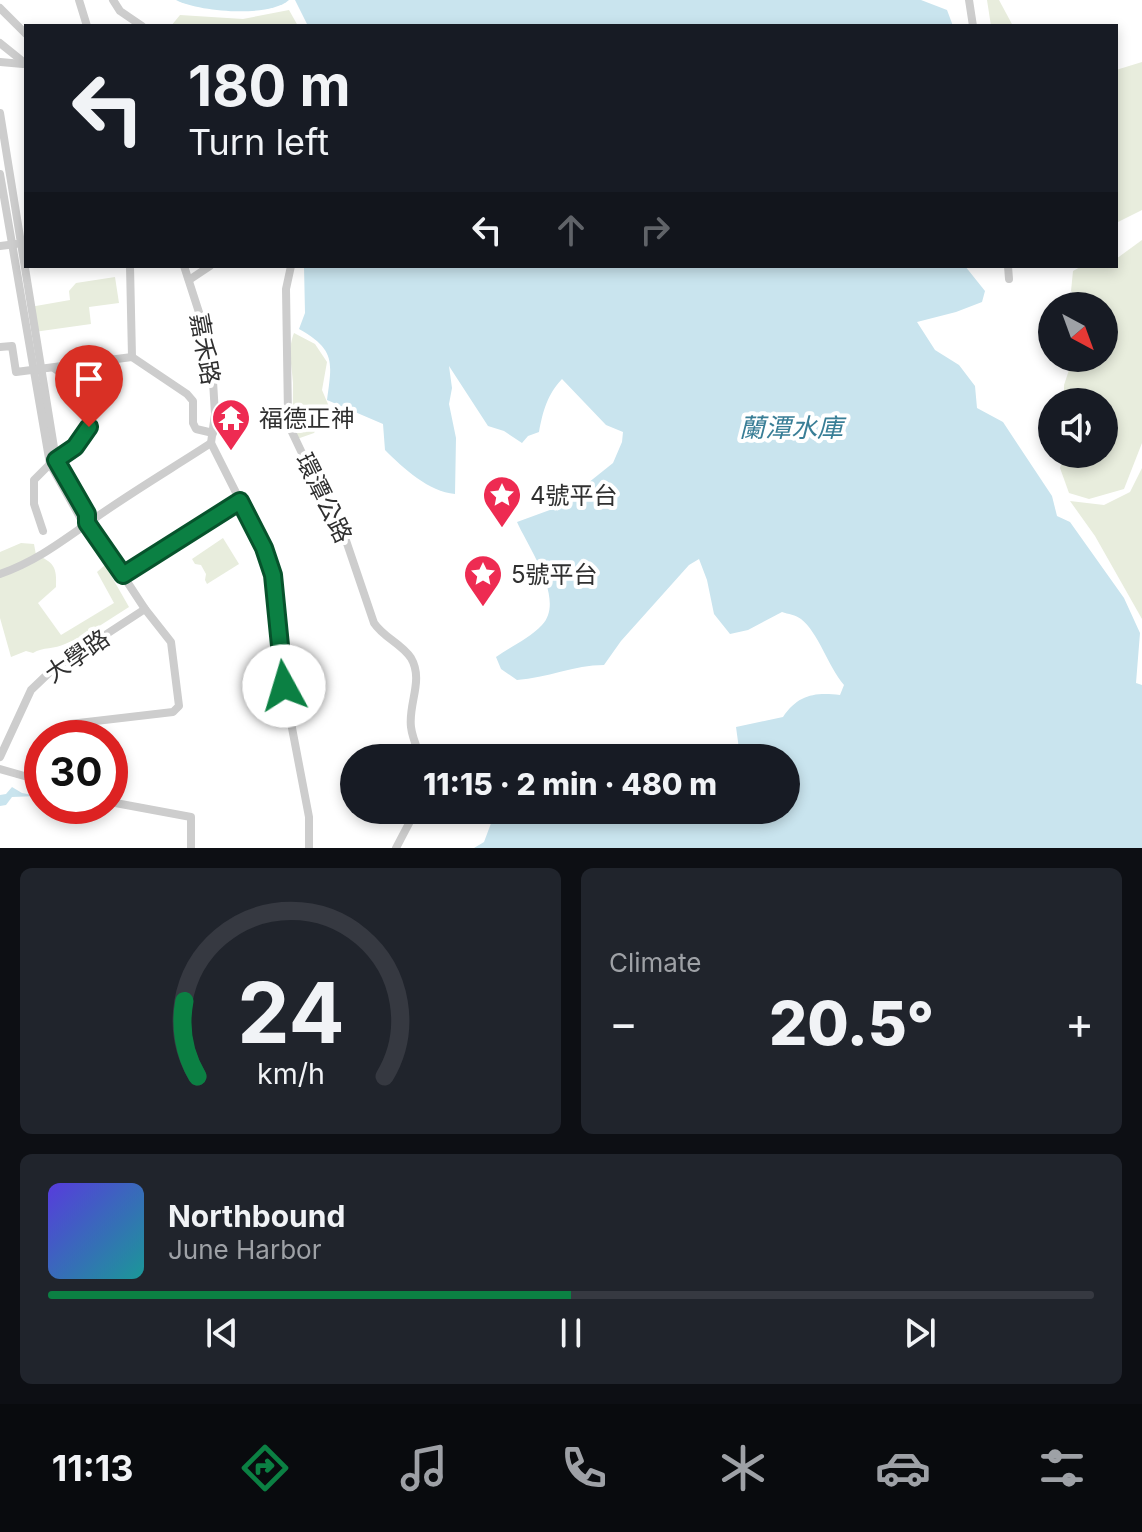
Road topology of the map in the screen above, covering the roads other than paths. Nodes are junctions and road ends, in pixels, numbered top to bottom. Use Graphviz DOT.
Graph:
graph roads {
  1 [pos="79,0"];
  2 [pos="113,0"];
  3 [pos="969,0"];
  4 [pos="0,8"];
  5 [pos="86,24"];
  6 [pos="139,24"];
  7 [pos="973,24"];
  8 [pos="24,32"];
  9 [pos="0,43"];
  10 [pos="0,62"];
  11 [pos="24,62"];
  12 [pos="24,64"];
  13 [pos="0,113"];
  14 [pos="0,174"];
  15 [pos="0,246"];
  16 [pos="19,249"];
  17 [pos="0,255"];
  18 [pos="130,268"];
  19 [pos="185,268"];
  20 [pos="207,268"];
  21 [pos="291,268"];
  22 [pos="1008,268"];
  23 [pos="1009,279"];
  24 [pos="189,280"];
  25 [pos="0,347"];
  26 [pos="132,357"];
  27 [pos="53,368"];
  28 [pos="37,370"];
  29 [pos="212,438"];
  30 [pos="53,462"];
  31 [pos="240,501"];
  32 [pos="87,523"];
  33 [pos="43,531"];
  34 [pos="0,574"];
  35 [pos="123,575"];
  36 [pos="145,609"];
  37 [pos="104,720"];
  38 [pos="416,744"];
  39 [pos="0,757"];
  40 [pos="0,769"];
  41 [pos="24,776"];
  42 [pos="128,805"];
  43 [pos="409,824"];
  44 [pos="191,848"];
  45 [pos="309,848"];
  46 [pos="396,848"];
  1 -- 5 [label="street"];
  2 -- 6 [label="street"];
  3 -- 7 [label="street"];
  4 -- 8 [label="street"];
  9 -- 11 [label="street"];
  10 -- 12 [label="street"];
  13 -- 16 [label="street"];
  14 -- 16 [label="street"];
  15 -- 16 [label="street"];
  16 -- 17 [label="street"];
  16 -- 28 [label="street"];
  18 -- 26 [label="street"];
  19 -- 24 [label="street, 嘉禾路"];
  20 -- 24 [label="street"];
  21 -- 38 [label="street, 環潭公路"];
  22 -- 23 [label="street"];
  24 -- 29 [label="street, 嘉禾路"];
  25 -- 28 [label="street"];
  26 -- 27 [label="street"];
  26 -- 29 [label="street"];
  27 -- 28 [label="street"];
  27 -- 30 [label="street"];
  28 -- 30 [label="street"];
  29 -- 31 [label="street, 嘉禾路"];
  29 -- 32 [label="street"];
  30 -- 32 [label="street"];
  30 -- 33 [label="street"];
  31 -- 35 [label="street"];
  31 -- 45 [label="street, 嘉禾路"];
  32 -- 34 [label="street"];
  32 -- 35 [label="street"];
  35 -- 36 [label="street"];
  36 -- 37 [label="street"];
  36 -- 39 [label="street, 大學路"];
  40 -- 41 [label="street"];
  42 -- 44 [label="street"];
  43 -- 46 [label="street"];
}
